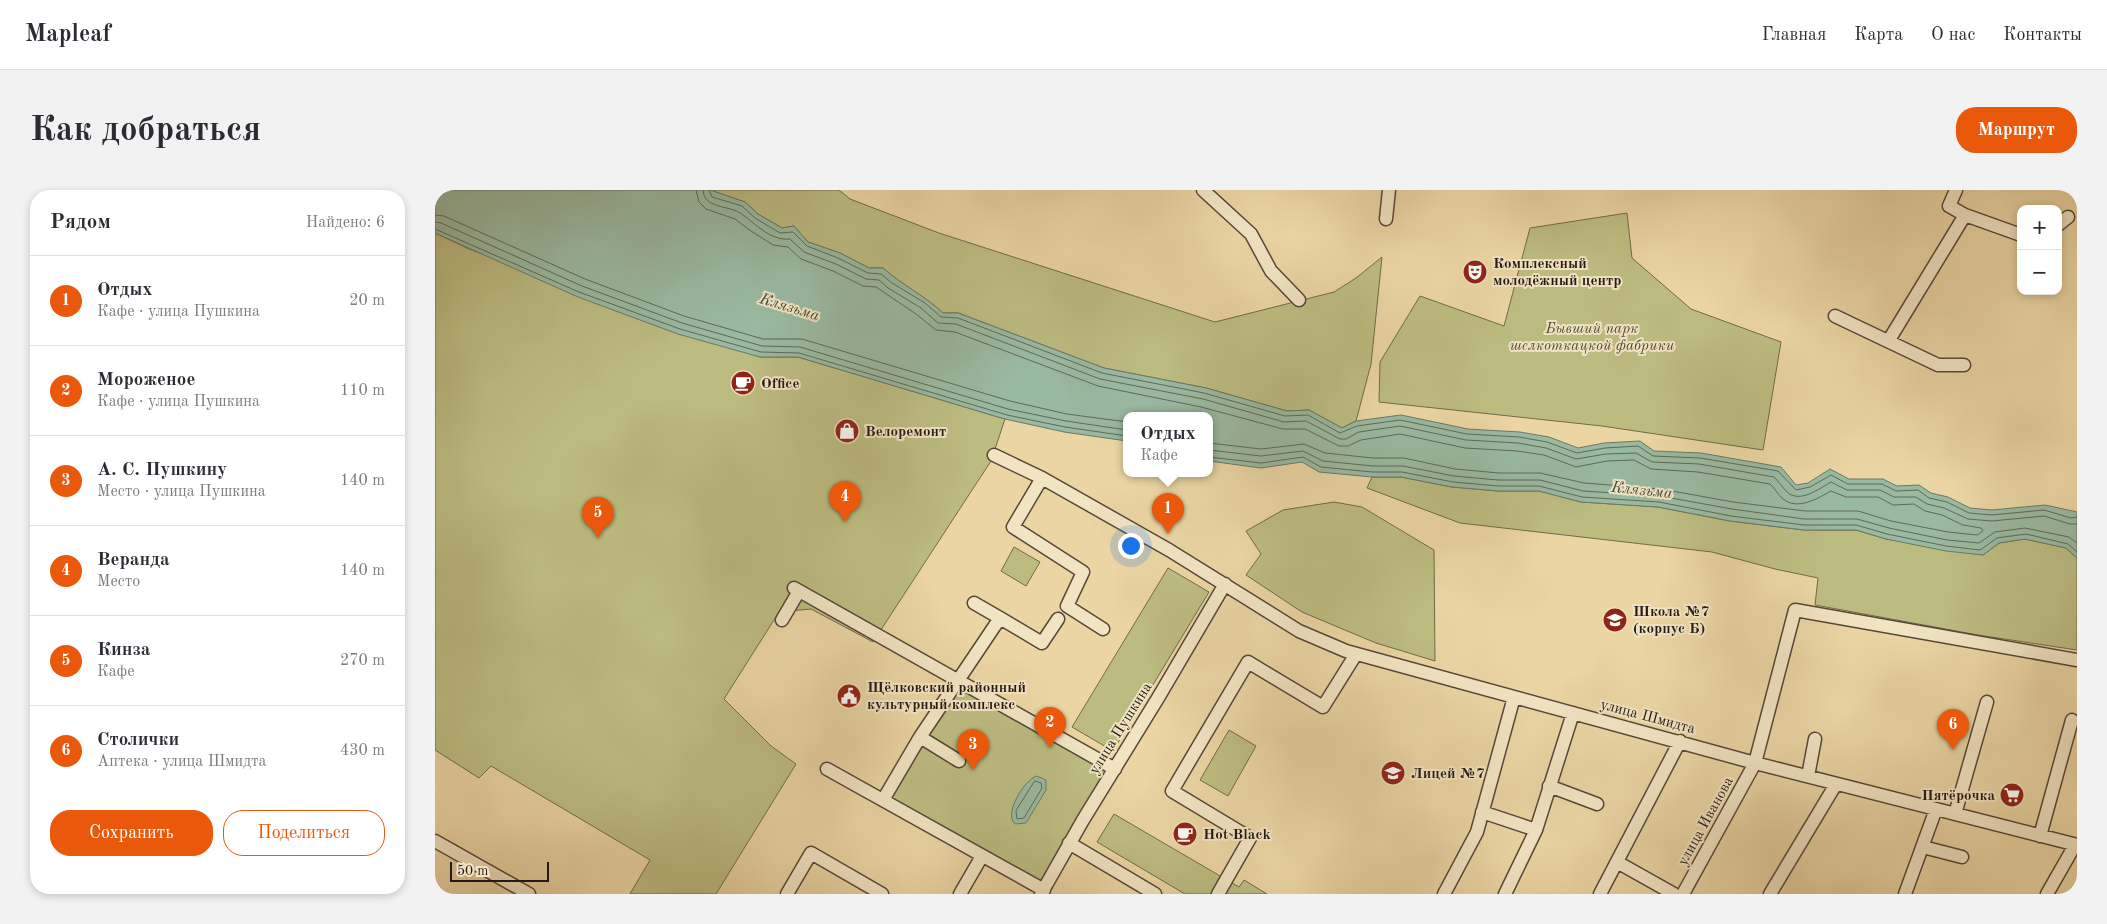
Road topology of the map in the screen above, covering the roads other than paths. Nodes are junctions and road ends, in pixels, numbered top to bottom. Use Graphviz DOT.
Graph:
graph roads {
  1 [pos="1203,190"];
  2 [pos="1389,190"];
  3 [pos="1956,190"];
  4 [pos="1965,215"];
  5 [pos="1386,219"];
  6 [pos="2017,234"];
  7 [pos="1299,300"];
  8 [pos="1835,316"];
  9 [pos="1889,340"];
  10 [pos="1964,365"];
  11 [pos="994,455"];
  12 [pos="1042,478"];
  13 [pos="1225,584"];
  14 [pos="974,604"];
  15 [pos="1000,618"];
  16 [pos="1058,619"];
  17 [pos="783,620"];
  18 [pos="1103,629"];
  19 [pos="1356,654"];
  20 [pos="2077,660"];
  21 [pos="958,682"];
  22 [pos="1514,697"];
  23 [pos="1987,702"];
  24 [pos="1573,712"];
  25 [pos="2072,720"];
  26 [pos="919,737"];
  27 [pos="1815,739"];
  28 [pos="1680,741"];
  29 [pos="959,761"];
  30 [pos="1755,763"];
  31 [pos="827,769"];
  32 [pos="1115,769"];
  33 [pos="1808,776"];
  34 [pos="1835,784"];
  35 [pos="1549,786"];
  36 [pos="883,800"];
  37 [pos="1597,804"];
  38 [pos="1936,810"];
  39 [pos="1482,812"];
  40 [pos="1955,814"];
  41 [pos="1536,830"];
  42 [pos="2040,836"];
  43 [pos="435,842"];
  44 [pos="1069,843"];
  45 [pos="2076,845"];
  46 [pos="1923,847"];
  47 [pos="982,856"];
  48 [pos="1962,857"];
  49 [pos="1617,862"];
  50 [pos="515,890"];
  51 [pos="1043,892"];
  52 [pos="529,894"];
  53 [pos="787,894"];
  54 [pos="882,894"];
  55 [pos="960,894"];
  56 [pos="1155,894"];
  57 [pos="1218,894"];
  58 [pos="1444,894"];
  59 [pos="1505,894"];
  60 [pos="1600,894"];
  61 [pos="1674,894"];
  62 [pos="1683,894"];
  63 [pos="1771,894"];
  64 [pos="1905,894"];
  65 [pos="2047,894"];
  1 -- 7 [label="street"];
  2 -- 5 [label="street"];
  3 -- 4 [label="street"];
  4 -- 6 [label="street"];
  4 -- 9 [label="street"];
  8 -- 9 [label="street"];
  9 -- 10 [label="street"];
  11 -- 12 [label="street, улица Шмидта"];
  12 -- 13 [label="street, улица Шмидта"];
  12 -- 18 [label="street"];
  13 -- 19 [label="street, улица Шмидта"];
  13 -- 32 [label="street, улица Пушкина"];
  14 -- 15 [label="street"];
  15 -- 16 [label="street"];
  15 -- 21 [label="street"];
  17 -- 21 [label="street"];
  19 -- 22 [label="street, улица Шмидта"];
  19 -- 57 [label="street"];
  20 -- 30 [label="street, улица Иванова"];
  21 -- 26 [label="street"];
  21 -- 32 [label="street"];
  22 -- 24 [label="street, улица Шмидта"];
  22 -- 39 [label="street"];
  23 -- 40 [label="street"];
  24 -- 28 [label="street, улица Шмидта"];
  24 -- 35 [label="street"];
  25 -- 42 [label="street"];
  26 -- 29 [label="street"];
  26 -- 36 [label="street"];
  27 -- 33 [label="street"];
  28 -- 30 [label="street, улица Шмидта"];
  28 -- 49 [label="street"];
  30 -- 33 [label="street, улица Шмидта"];
  30 -- 62 [label="street, улица Иванова"];
  31 -- 36 [label="street"];
  32 -- 44 [label="street, улица Пушкина"];
  33 -- 34 [label="street, улица Шмидта"];
  34 -- 38 [label="street, улица Шмидта"];
  34 -- 63 [label="street"];
  35 -- 37 [label="street"];
  35 -- 41 [label="street"];
  36 -- 47 [label="street"];
  38 -- 40 [label="street, улица Шмидта"];
  38 -- 46 [label="street"];
  39 -- 41 [label="street"];
  39 -- 58 [label="street"];
  40 -- 42 [label="street, улица Шмидта"];
  41 -- 59 [label="street"];
  42 -- 45 [label="street, улица Шмидта"];
  43 -- 50 [label="street"];
  44 -- 51 [label="street, улица Пушкина"];
  44 -- 56 [label="street"];
  45 -- 65 [label="street"];
  46 -- 48 [label="street"];
  46 -- 64 [label="street"];
  47 -- 51 [label="street"];
  47 -- 55 [label="street"];
  49 -- 60 [label="street"];
  49 -- 61 [label="street"];
  50 -- 52 [label="street"];
  53 -- 54 [label="street"];
}
